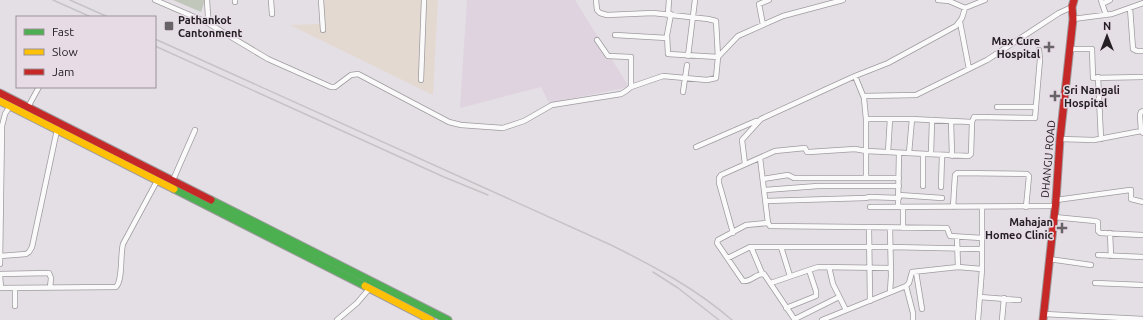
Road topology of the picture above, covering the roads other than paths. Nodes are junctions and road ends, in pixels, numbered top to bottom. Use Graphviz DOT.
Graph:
graph roads {
  1 [pos="155,0"];
  2 [pos="207,0"];
  3 [pos="271,0"];
  4 [pos="321,0"];
  5 [pos="424,0"];
  6 [pos="596,0"];
  7 [pos="669,0"];
  8 [pos="695,0"];
  9 [pos="769,0"];
  10 [pos="843,0"];
  11 [pos="938,0"];
  12 [pos="985,0"];
  13 [pos="1110,0"];
  14 [pos="1074,2"];
  15 [pos="1102,2"];
  16 [pos="1143,3"];
  17 [pos="965,8"];
  18 [pos="1130,8"];
  19 [pos="272,14"];
  20 [pos="669,14"];
  21 [pos="1106,15"];
  22 [pos="693,17"];
  23 [pos="1073,19"];
  24 [pos="206,22"];
  25 [pos="960,22"];
  26 [pos="763,25"];
  27 [pos="323,30"];
  28 [pos="615,35"];
  29 [pos="667,38"];
  30 [pos="597,40"];
  31 [pos="1070,49"];
  32 [pos="1039,50"];
  33 [pos="1143,50"];
  34 [pos="688,56"];
  35 [pos="718,57"];
  36 [pos="687,65"];
  37 [pos="969,69"];
  38 [pos="855,76"];
  39 [pos="1143,77"];
  40 [pos="685,78"];
  41 [pos="1098,78"];
  42 [pos="422,80"];
  43 [pos="630,86"];
  44 [pos="38,88"];
  45 [pos="683,92"];
  46 [pos="0,93"];
  47 [pos="864,96"];
  48 [pos="0,101"];
  49 [pos="10,106"];
  50 [pos="997,107"];
  51 [pos="1036,107"];
  52 [pos="28,108"];
  53 [pos="1143,112"];
  54 [pos="761,119"];
  55 [pos="866,119"];
  56 [pos="890,119"];
  57 [pos="912,119"];
  58 [pos="932,120"];
  59 [pos="952,121"];
  60 [pos="972,122"];
  61 [pos="57,130"];
  62 [pos="195,130"];
  63 [pos="1142,132"];
  64 [pos="1060,138"];
  65 [pos="1101,138"];
  66 [pos="696,147"];
  67 [pos="866,151"];
  68 [pos="888,152"];
  69 [pos="899,153"];
  70 [pos="909,154"];
  71 [pos="923,154"];
  72 [pos="931,154"];
  73 [pos="942,155"];
  74 [pos="952,156"];
  75 [pos="760,158"];
  76 [pos="745,164"];
  77 [pos="866,178"];
  78 [pos="899,178"];
  79 [pos="763,179"];
  80 [pos="173,180"];
  81 [pos="157,181"];
  82 [pos="899,186"];
  83 [pos="923,186"];
  84 [pos="941,187"];
  85 [pos="190,189"];
  86 [pos="765,190"];
  87 [pos="186,196"];
  88 [pos="899,197"];
  89 [pos="942,198"];
  90 [pos="766,201"];
  91 [pos="1143,202"];
  92 [pos="1055,203"];
  93 [pos="870,207"];
  94 [pos="900,207"];
  95 [pos="953,207"];
  96 [pos="982,207"];
  97 [pos="1026,207"];
  98 [pos="1054,217"];
  99 [pos="768,222"];
  100 [pos="869,228"];
  101 [pos="890,228"];
  102 [pos="902,228"];
  103 [pos="733,232"];
  104 [pos="1110,233"];
  105 [pos="1143,235"];
  106 [pos="957,238"];
  107 [pos="982,238"];
  108 [pos="751,247"];
  109 [pos="781,247"];
  110 [pos="869,248"];
  111 [pos="891,248"];
  112 [pos="957,249"];
  113 [pos="982,250"];
  114 [pos="1098,255"];
  115 [pos="0,256"];
  116 [pos="1111,256"];
  117 [pos="1143,257"];
  118 [pos="728,258"];
  119 [pos="1049,260"];
  120 [pos="0,264"];
  121 [pos="1091,266"];
  122 [pos="829,267"];
  123 [pos="958,267"];
  124 [pos="868,268"];
  125 [pos="890,268"];
  126 [pos="982,269"];
  127 [pos="808,270"];
  128 [pos="916,272"];
  129 [pos="762,273"];
  130 [pos="0,275"];
  131 [pos="790,276"];
  132 [pos="771,283"];
  133 [pos="1095,283"];
  134 [pos="906,286"];
  135 [pos="1143,286"];
  136 [pos="0,288"];
  137 [pos="15,288"];
  138 [pos="50,288"];
  139 [pos="369,289"];
  140 [pos="890,292"];
  141 [pos="839,297"];
  142 [pos="980,297"];
  143 [pos="1004,298"];
  144 [pos="1019,300"];
  145 [pos="870,301"];
  146 [pos="15,306"];
  147 [pos="786,308"];
  148 [pos="922,309"];
  149 [pos="846,310"];
  150 [pos="1043,317"];
  151 [pos="338,320"];
  152 [pos="431,320"];
  153 [pos="448,320"];
  154 [pos="795,320"];
  155 [pos="822,320"];
  156 [pos="913,320"];
  157 [pos="978,320"];
  158 [pos="1002,320"];
  159 [pos="1143,320"];
  1 -- 24 [label="street"];
  2 -- 24 [label="street"];
  3 -- 19 [label="street"];
  4 -- 27 [label="street"];
  5 -- 42 [label="street"];
  6 -- 20 [label="street"];
  7 -- 20 [label="street"];
  8 -- 22 [label="street"];
  9 -- 26 [label="street"];
  10 -- 26 [label="street"];
  11 -- 17 [label="street"];
  12 -- 17 [label="street"];
  13 -- 15 [label="street"];
  14 -- 23 [label="main road, DHANGU ROAD"];
  14 -- 37 [label="street"];
  15 -- 21 [label="street"];
  16 -- 18 [label="street"];
  17 -- 25 [label="street"];
  18 -- 21 [label="street"];
  18 -- 33 [label="street"];
  20 -- 22 [label="street"];
  20 -- 29 [label="street"];
  21 -- 23 [label="street"];
  22 -- 34 [label="street"];
  22 -- 35 [label="street"];
  23 -- 31 [label="main road, DHANGU ROAD"];
  24 -- 43 [label="street"];
  25 -- 37 [label="street"];
  25 -- 38 [label="street"];
  26 -- 35 [label="street"];
  28 -- 29 [label="street"];
  29 -- 34 [label="street"];
  30 -- 43 [label="street"];
  31 -- 41 [label="street"];
  31 -- 64 [label="main road, DHANGU ROAD"];
  32 -- 51 [label="street"];
  34 -- 35 [label="street"];
  35 -- 40 [label="street"];
  36 -- 40 [label="street"];
  37 -- 47 [label="street"];
  38 -- 47 [label="street"];
  38 -- 54 [label="street"];
  39 -- 41 [label="street"];
  40 -- 43 [label="street"];
  40 -- 45 [label="street"];
  41 -- 65 [label="street"];
  44 -- 52 [label="street"];
  46 -- 52 [label="main road"];
  47 -- 55 [label="street"];
  48 -- 49 [label="main road"];
  49 -- 61 [label="main road"];
  49 -- 115 [label="street"];
  50 -- 51 [label="street"];
  51 -- 60 [label="street"];
  52 -- 80 [label="main road"];
  53 -- 63 [label="street"];
  54 -- 66 [label="street"];
  54 -- 76 [label="street"];
  55 -- 56 [label="street"];
  55 -- 67 [label="street"];
  56 -- 57 [label="street"];
  56 -- 68 [label="street"];
  57 -- 58 [label="street"];
  57 -- 70 [label="street"];
  58 -- 59 [label="street"];
  58 -- 72 [label="street"];
  59 -- 60 [label="street"];
  59 -- 74 [label="street"];
  60 -- 74 [label="street"];
  61 -- 81 [label="main road"];
  61 -- 115 [label="street"];
  62 -- 80 [label="street"];
  63 -- 65 [label="street"];
  64 -- 65 [label="street"];
  64 -- 92 [label="main road, DHANGU ROAD"];
  67 -- 68 [label="street"];
  67 -- 75 [label="street"];
  67 -- 77 [label="street"];
  68 -- 69 [label="street"];
  69 -- 70 [label="street"];
  69 -- 78 [label="street"];
  70 -- 71 [label="street"];
  71 -- 72 [label="street"];
  71 -- 83 [label="street"];
  72 -- 73 [label="street"];
  73 -- 74 [label="street"];
  73 -- 84 [label="street"];
  75 -- 76 [label="street"];
  75 -- 79 [label="street"];
  76 -- 103 [label="street"];
  77 -- 78 [label="street"];
  77 -- 79 [label="street"];
  78 -- 82 [label="street"];
  79 -- 86 [label="street"];
  80 -- 85 [label="main road"];
  81 -- 87 [label="main road"];
  81 -- 138 [label="street"];
  82 -- 86 [label="street"];
  82 -- 88 [label="street"];
  85 -- 87 [label="main road"];
  85 -- 153 [label="main road"];
  86 -- 90 [label="street"];
  87 -- 139 [label="main road"];
  88 -- 89 [label="street"];
  88 -- 90 [label="street"];
  88 -- 94 [label="street"];
  90 -- 99 [label="street"];
  91 -- 92 [label="street"];
  92 -- 97 [label="street"];
  92 -- 98 [label="main road, DHANGU ROAD"];
  93 -- 94 [label="street"];
  94 -- 95 [label="street"];
  94 -- 102 [label="street"];
  95 -- 96 [label="street"];
  95 -- 97 [label="street"];
  96 -- 97 [label="street"];
  96 -- 107 [label="street"];
  98 -- 104 [label="street"];
  98 -- 119 [label="main road, DHANGU ROAD"];
  99 -- 100 [label="street"];
  99 -- 103 [label="street"];
  100 -- 101 [label="street"];
  100 -- 110 [label="street"];
  101 -- 102 [label="street"];
  101 -- 111 [label="street"];
  102 -- 106 [label="street"];
  103 -- 118 [label="street"];
  104 -- 105 [label="street"];
  104 -- 116 [label="street"];
  106 -- 107 [label="street"];
  106 -- 112 [label="street"];
  107 -- 113 [label="street"];
  108 -- 109 [label="street"];
  108 -- 118 [label="street"];
  108 -- 129 [label="street"];
  109 -- 110 [label="street"];
  109 -- 131 [label="street"];
  110 -- 111 [label="street"];
  110 -- 124 [label="street"];
  111 -- 112 [label="street"];
  111 -- 125 [label="street"];
  112 -- 113 [label="street"];
  112 -- 123 [label="street"];
  113 -- 126 [label="street"];
  114 -- 116 [label="street"];
  115 -- 120 [label="street"];
  116 -- 117 [label="street"];
  118 -- 129 [label="street"];
  119 -- 121 [label="street"];
  119 -- 150 [label="main road, DHANGU ROAD"];
  122 -- 124 [label="street"];
  122 -- 127 [label="street"];
  122 -- 141 [label="street"];
  123 -- 126 [label="street"];
  123 -- 128 [label="street"];
  124 -- 125 [label="street"];
  124 -- 145 [label="street"];
  125 -- 140 [label="street"];
  126 -- 142 [label="street"];
  127 -- 131 [label="street"];
  127 -- 147 [label="street"];
  128 -- 134 [label="street"];
  128 -- 148 [label="street"];
  129 -- 132 [label="street"];
  130 -- 136 [label="street"];
  130 -- 138 [label="street"];
  131 -- 132 [label="street"];
  132 -- 147 [label="street"];
  133 -- 135 [label="street"];
  134 -- 140 [label="street"];
  134 -- 156 [label="street"];
  136 -- 137 [label="street"];
  137 -- 138 [label="street"];
  137 -- 146 [label="street"];
  139 -- 151 [label="street"];
  139 -- 152 [label="main road"];
  140 -- 145 [label="street"];
  141 -- 149 [label="street"];
  141 -- 154 [label="street"];
  142 -- 143 [label="street"];
  142 -- 157 [label="street"];
  143 -- 144 [label="street"];
  143 -- 158 [label="street"];
  145 -- 149 [label="street"];
  147 -- 154 [label="street"];
  149 -- 155 [label="street"];
  150 -- 159 [label="street"];
}
